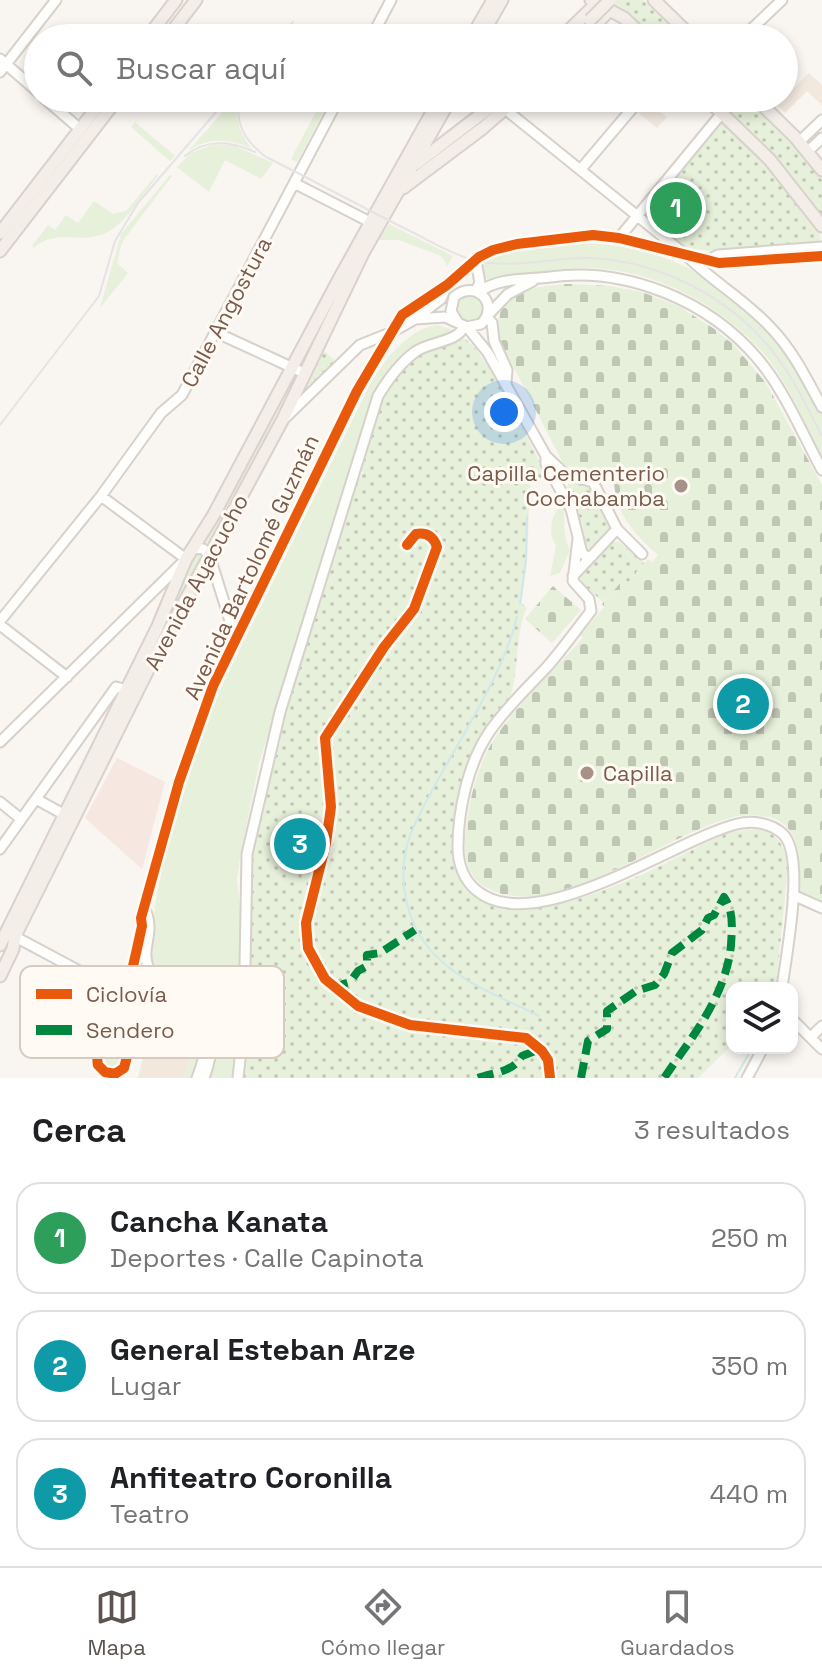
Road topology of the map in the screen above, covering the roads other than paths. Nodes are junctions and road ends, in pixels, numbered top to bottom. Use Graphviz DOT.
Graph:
graph roads {
  1 [pos="56,0"];
  2 [pos="196,0"];
  3 [pos="391,0"];
  4 [pos="493,0"];
  5 [pos="502,0"];
  6 [pos="510,0"];
  7 [pos="654,0"];
  8 [pos="782,0"];
  9 [pos="594,2"];
  10 [pos="182,3"];
  11 [pos="610,5"];
  12 [pos="36,24"];
  13 [pos="161,24"];
  14 [pos="167,24"];
  15 [pos="178,24"];
  16 [pos="378,24"];
  17 [pos="479,24"];
  18 [pos="488,24"];
  19 [pos="496,24"];
  20 [pos="574,24"];
  21 [pos="589,24"];
  22 [pos="630,24"];
  23 [pos="679,24"];
  24 [pos="757,24"];
  25 [pos="24,39"];
  26 [pos="2,65"];
  27 [pos="24,82"];
  28 [pos="60,112"];
  29 [pos="93,112"];
  30 [pos="107,112"];
  31 [pos="332,112"];
  32 [pos="438,112"];
  33 [pos="438,112"];
  34 [pos="444,112"];
  35 [pos="491,112"];
  36 [pos="494,112"];
  37 [pos="513,112"];
  38 [pos="629,112"];
  39 [pos="769,112"];
  40 [pos="722,113"];
  41 [pos="822,120"];
  42 [pos="80,129"];
  43 [pos="463,129"];
  44 [pos="822,138"];
  45 [pos="799,142"];
  46 [pos="807,152"];
  47 [pos="412,168"];
  48 [pos="581,169"];
  49 [pos="822,170"];
  50 [pos="294,183"];
  51 [pos="397,186"];
  52 [pos="638,215"];
  53 [pos="370,222"];
  54 [pos="822,226"];
  55 [pos="0,233"];
  56 [pos="619,238"];
  57 [pos="822,247"];
  58 [pos="0,251"];
  59 [pos="687,256"];
  60 [pos="822,256"];
  61 [pos="709,260"];
  62 [pos="476,261"];
  63 [pos="539,278"];
  64 [pos="449,283"];
  65 [pos="474,290"];
  66 [pos="452,301"];
  67 [pos="487,316"];
  68 [pos="415,319"];
  69 [pos="463,326"];
  70 [pos="215,332"];
  71 [pos="390,333"];
  72 [pos="298,371"];
  73 [pos="506,383"];
  74 [pos="822,407"];
  75 [pos="283,419"];
  76 [pos="546,456"];
  77 [pos="822,470"];
  78 [pos="573,478"];
  79 [pos="563,495"];
  80 [pos="101,496"];
  81 [pos="617,529"];
  82 [pos="578,539"];
  83 [pos="193,548"];
  84 [pos="642,554"];
  85 [pos="592,556"];
  86 [pos="210,557"];
  87 [pos="186,559"];
  88 [pos="572,576"];
  89 [pos="0,623"];
  90 [pos="241,630"];
  91 [pos="67,677"];
  92 [pos="127,690"];
  93 [pos="0,742"];
  94 [pos="36,799"];
  95 [pos="0,802"];
  96 [pos="65,815"];
  97 [pos="21,819"];
  98 [pos="0,849"];
  99 [pos="793,895"];
  100 [pos="144,905"];
  101 [pos="822,908"];
  102 [pos="11,934"];
  103 [pos="0,945"];
  104 [pos="70,966"];
  105 [pos="132,966"];
  106 [pos="148,966"];
  107 [pos="245,966"];
  108 [pos="0,976"];
  109 [pos="783,982"];
  110 [pos="798,1025"];
  111 [pos="822,1026"];
  112 [pos="811,1037"];
  113 [pos="822,1049"];
  114 [pos="760,1054"];
  115 [pos="98,1058"];
  116 [pos="127,1058"];
  117 [pos="203,1058"];
  118 [pos="211,1058"];
  119 [pos="240,1058"];
  120 [pos="197,1078"];
  121 [pos="204,1078"];
  122 [pos="238,1078"];
  123 [pos="747,1078"];
  1 -- 12 [label="street"];
  2 -- 15 [label="main road"];
  3 -- 16 [label="street"];
  4 -- 17 [label="main road"];
  5 -- 18 [label="main road"];
  6 -- 19 [label="main road"];
  7 -- 23 [label="main road"];
  8 -- 24 [label="street"];
  9 -- 11 [label="main road"];
  9 -- 20 [label="main road"];
  10 -- 13 [label="main road"];
  10 -- 14 [label="main road"];
  11 -- 21 [label="main road, bridge"];
  11 -- 22 [label="main road"];
  25 -- 26 [label="street"];
  26 -- 27 [label="street"];
  28 -- 42 [label="street"];
  29 -- 42 [label="main road"];
  30 -- 58 [label="main road"];
  31 -- 50 [label="street, Calle Angostura"];
  32 -- 47 [label="main road"];
  33 -- 51 [label="main road"];
  34 -- 43 [label="main road"];
  35 -- 43 [label="main road"];
  36 -- 51 [label="main road"];
  37 -- 48 [label="street"];
  38 -- 48 [label="street"];
  39 -- 45 [label="main road"];
  40 -- 52 [label="street"];
  40 -- 54 [label="main road"];
  41 -- 45 [label="street"];
  42 -- 55 [label="main road"];
  43 -- 47 [label="main road"];
  44 -- 46 [label="street"];
  45 -- 46 [label="main road"];
  46 -- 49 [label="main road"];
  47 -- 51 [label="main road"];
  48 -- 52 [label="street"];
  50 -- 53 [label="street"];
  50 -- 70 [label="street, Calle Angostura"];
  51 -- 53 [label="main road, Avenida Ayacucho"];
  51 -- 72 [label="main road, Avenida Ayacucho"];
  52 -- 56 [label="street"];
  52 -- 59 [label="street"];
  53 -- 72 [label="main road, Avenida Ayacucho"];
  56 -- 59 [label="street"];
  56 -- 62 [label="street"];
  57 -- 61 [label="street"];
  59 -- 61 [label="street"];
  59 -- 74 [label="street"];
  60 -- 61 [label="street"];
  62 -- 64 [label="street"];
  62 -- 65 [label="street"];
  63 -- 65 [label="street"];
  63 -- 67 [label="street"];
  63 -- 77 [label="street"];
  64 -- 65 [label="street"];
  64 -- 66 [label="street"];
  64 -- 68 [label="street"];
  64 -- 71 [label="street"];
  65 -- 66 [label="street"];
  65 -- 67 [label="street"];
  66 -- 69 [label="street"];
  67 -- 69 [label="street"];
  67 -- 73 [label="street"];
  68 -- 69 [label="street"];
  68 -- 71 [label="street"];
  69 -- 73 [label="street"];
  69 -- 107 [label="street"];
  70 -- 72 [label="street"];
  70 -- 80 [label="street, Calle Angostura"];
  71 -- 75 [label="street"];
  71 -- 90 [label="street, Avenida Bartolomé Guzmán"];
  72 -- 75 [label="main road, Avenida Ayacucho"];
  72 -- 83 [label="main road, Avenida Ayacucho"];
  73 -- 76 [label="street"];
  75 -- 86 [label="main road, Avenida Ayacucho"];
  76 -- 78 [label="street"];
  76 -- 79 [label="street"];
  78 -- 79 [label="street"];
  78 -- 81 [label="street"];
  79 -- 82 [label="street"];
  80 -- 87 [label="street"];
  80 -- 89 [label="street, Calle Angostura"];
  81 -- 84 [label="street"];
  81 -- 85 [label="street"];
  82 -- 85 [label="street"];
  82 -- 88 [label="street"];
  83 -- 86 [label="street"];
  83 -- 87 [label="main road, Avenida Ayacucho"];
  85 -- 88 [label="street"];
  86 -- 90 [label="street"];
  86 -- 102 [label="main road, Avenida Ayacucho"];
  87 -- 91 [label="street"];
  87 -- 92 [label="main road, Avenida Ayacucho"];
  88 -- 99 [label="street"];
  89 -- 91 [label="street"];
  90 -- 100 [label="street, Avenida Bartolomé Guzmán"];
  91 -- 93 [label="street"];
  92 -- 94 [label="street"];
  92 -- 96 [label="main road, Avenida Ayacucho"];
  94 -- 96 [label="street"];
  94 -- 97 [label="street"];
  95 -- 97 [label="street"];
  96 -- 102 [label="main road, Avenida Ayacucho"];
  97 -- 98 [label="street"];
  99 -- 101 [label="street"];
  99 -- 109 [label="street"];
  100 -- 105 [label="street, Avenida Bartolomé Guzmán"];
  100 -- 106 [label="street"];
  102 -- 103 [label="main road, Avenida Ayacucho"];
  102 -- 104 [label="street, bridge"];
  102 -- 108 [label="main road, Avenida Ayacucho"];
  110 -- 112 [label="street"];
  111 -- 112 [label="street"];
  112 -- 113 [label="street"];
  114 -- 123 [label="street"];
  115 -- 116 [label="street, Avenida Bartolomé Guzmán"];
  117 -- 120 [label="street"];
  118 -- 121 [label="street"];
  119 -- 122 [label="street"];
}
